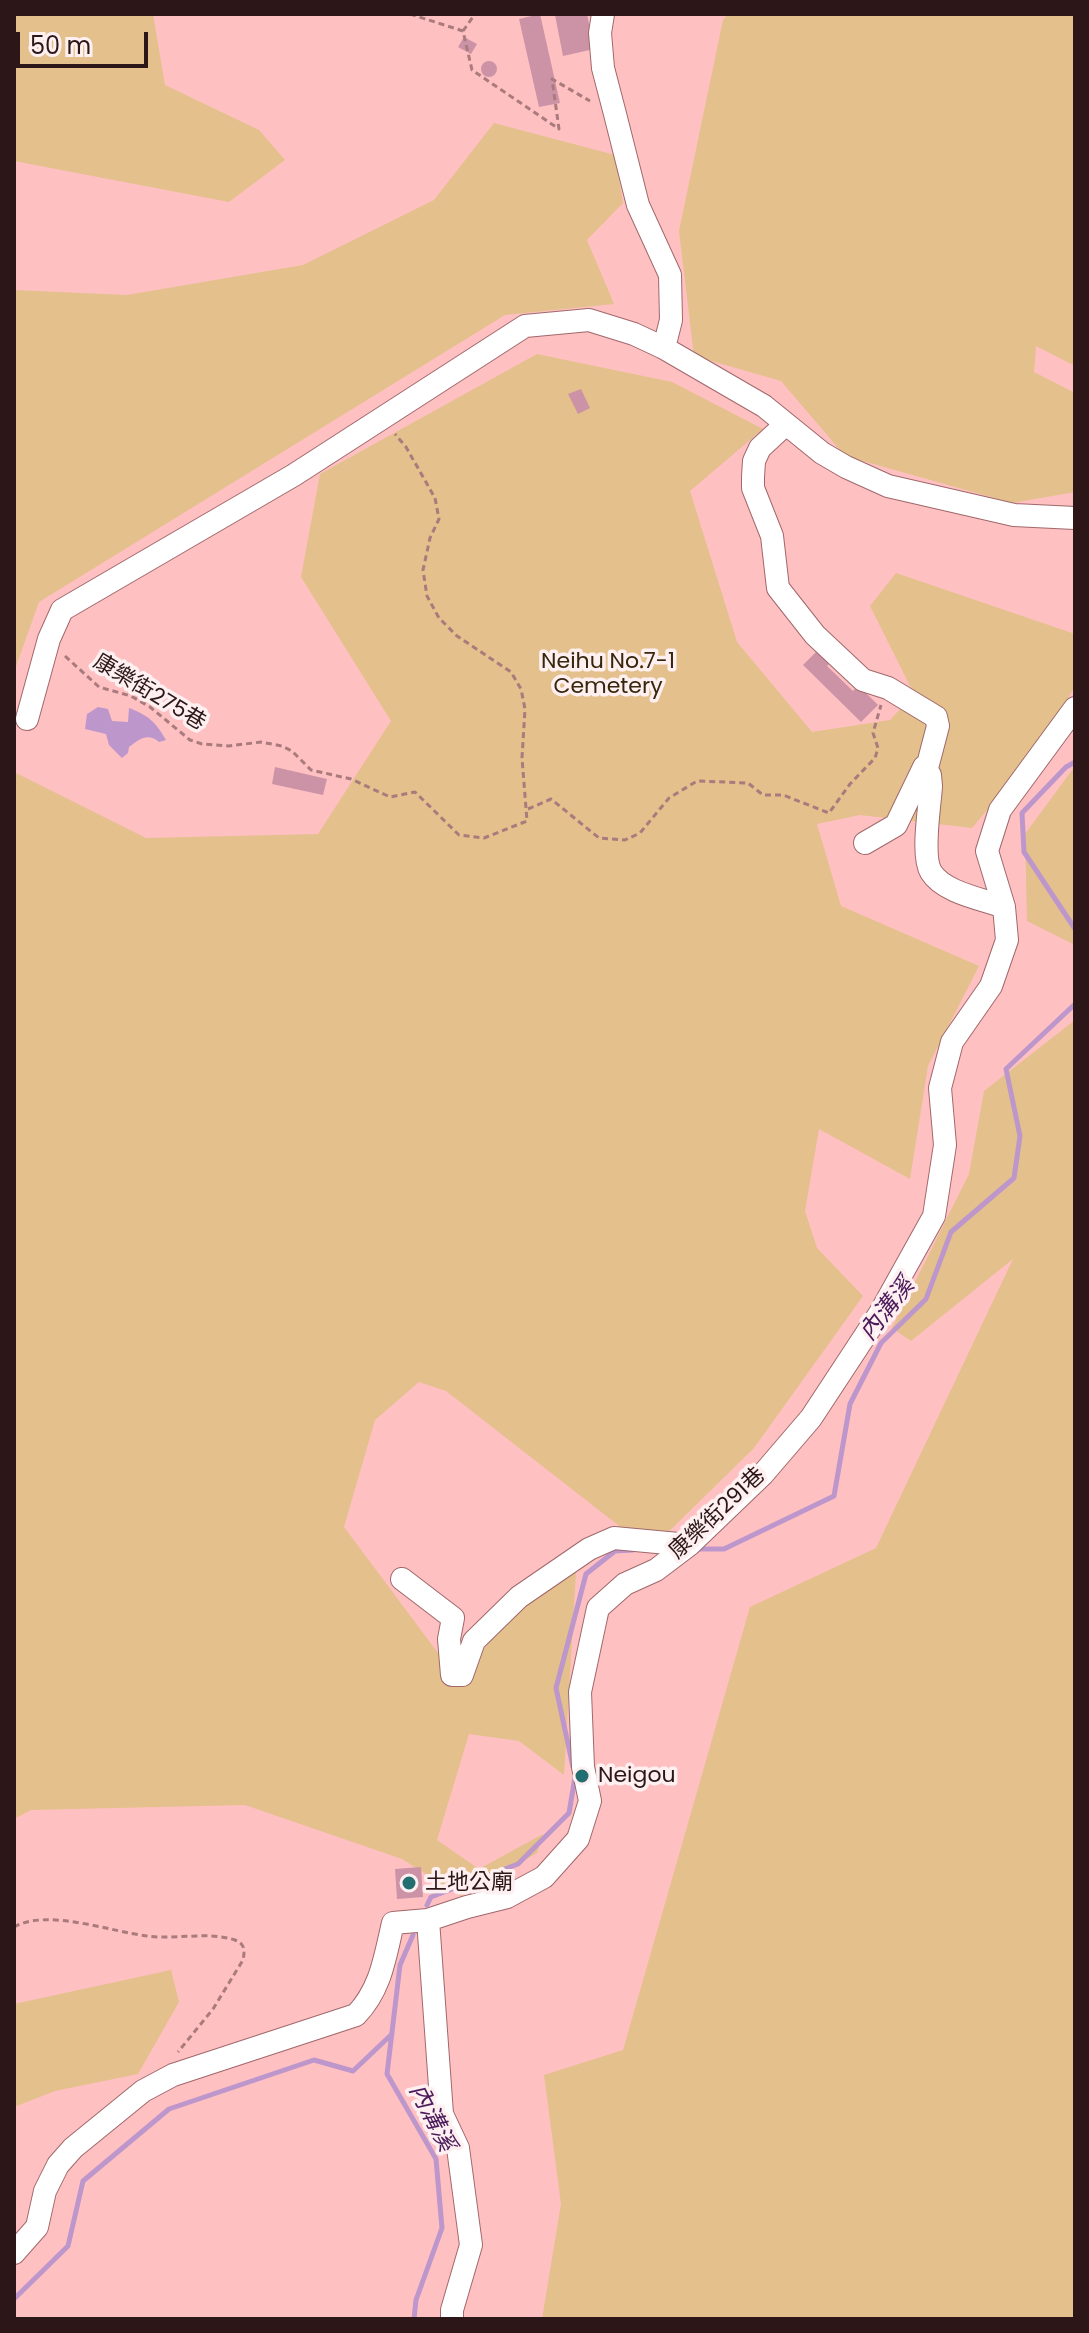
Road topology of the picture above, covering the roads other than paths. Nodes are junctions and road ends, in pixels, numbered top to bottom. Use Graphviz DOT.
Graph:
graph roads {
  1 [pos="603,14"];
  2 [pos="664,348"];
  3 [pos="786,424"];
  4 [pos="1075,518"];
  5 [pos="1075,708"];
  6 [pos="27,719"];
  7 [pos="927,768"];
  8 [pos="865,843"];
  9 [pos="1004,907"];
  10 [pos="689,1545"];
  11 [pos="402,1579"];
  12 [pos="428,1920"];
  13 [pos="14,2253"];
  14 [pos="452,2319"];
  1 -- 2 [label="street"];
  2 -- 3 [label="street"];
  2 -- 6 [label="street"];
  3 -- 4 [label="street"];
  3 -- 7 [label="street"];
  5 -- 9 [label="street, 康樂街291巷"];
  7 -- 8 [label="street"];
  7 -- 9 [label="street"];
  9 -- 10 [label="street, 康樂街291巷"];
  10 -- 11 [label="street"];
  10 -- 12 [label="street, 康樂街291巷"];
  12 -- 13 [label="street, 康樂街291巷"];
  12 -- 14 [label="street"];
}
